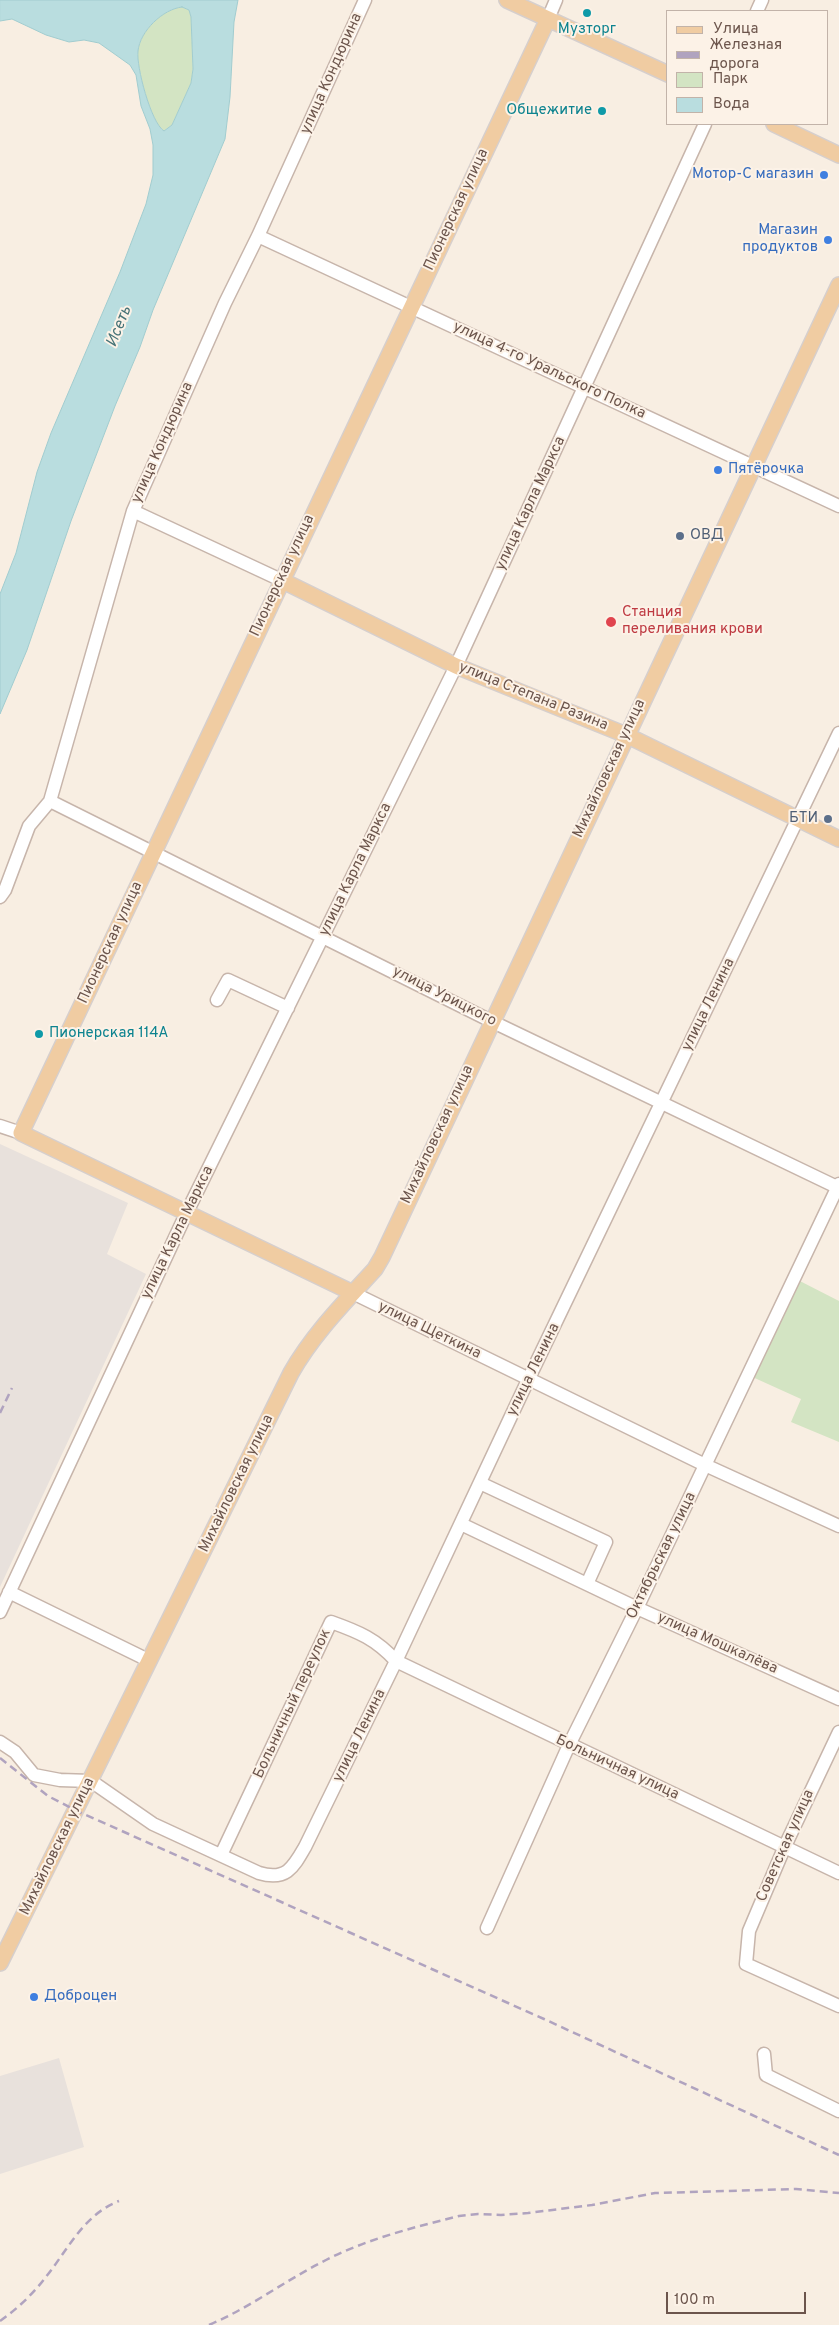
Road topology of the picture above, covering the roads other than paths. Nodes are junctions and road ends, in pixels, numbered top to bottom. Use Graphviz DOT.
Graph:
graph roads {
  1 [pos="365,0"];
  2 [pos="507,0"];
  3 [pos="556,0"];
  4 [pos="548,19"];
  5 [pos="666,73"];
  6 [pos="705,125"];
  7 [pos="776,125"];
  8 [pos="839,154"];
  9 [pos="258,236"];
  10 [pos="839,285"];
  11 [pos="411,306"];
  12 [pos="584,388"];
  13 [pos="753,468"];
  14 [pos="839,506"];
  15 [pos="133,511"];
  16 [pos="281,580"];
  17 [pos="456,666"];
  18 [pos="839,733"];
  19 [pos="626,735"];
  20 [pos="50,801"];
  21 [pos="798,819"];
  22 [pos="839,839"];
  23 [pos="153,852"];
  24 [pos="0,897"];
  25 [pos="324,937"];
  26 [pos="217,1000"];
  27 [pos="288,1008"];
  28 [pos="491,1021"];
  29 [pos="661,1104"];
  30 [pos="0,1126"];
  31 [pos="21,1133"];
  32 [pos="838,1186"];
  33 [pos="187,1212"];
  34 [pos="353,1293"];
  35 [pos="528,1380"];
  36 [pos="705,1465"];
  37 [pos="480,1483"];
  38 [pos="461,1524"];
  39 [pos="839,1526"];
  40 [pos="587,1584"];
  41 [pos="9,1592"];
  42 [pos="637,1608"];
  43 [pos="0,1612"];
  44 [pos="150,1661"];
  45 [pos="396,1661"];
  46 [pos="839,1699"];
  47 [pos="839,1732"];
  48 [pos="0,1742"];
  49 [pos="569,1745"];
  50 [pos="92,1780"];
  51 [pos="785,1846"];
  52 [pos="221,1856"];
  53 [pos="839,1873"];
  54 [pos="487,1928"];
  55 [pos="0,1964"];
  56 [pos="839,2006"];
  57 [pos="764,2054"];
  58 [pos="839,2111"];
  1 -- 9 [label="street, улица Кондюрина"];
  2 -- 4 [label="main road"];
  3 -- 4 [label="street, Пионерская улица"];
  4 -- 5 [label="main road"];
  4 -- 11 [label="main road, Пионерская улица"];
  6 -- 12 [label="street, улица Карла Маркса"];
  7 -- 8 [label="main road"];
  9 -- 11 [label="street, улица 4-го Уральского Полка"];
  9 -- 15 [label="street, улица Кондюрина"];
  10 -- 13 [label="main road, Михайловская улица"];
  11 -- 12 [label="street, улица 4-го Уральского Полка"];
  11 -- 16 [label="main road, Пионерская улица"];
  12 -- 13 [label="street, улица 4-го Уральского Полка"];
  12 -- 17 [label="street, улица Карла Маркса"];
  13 -- 14 [label="street, улица 4-го Уральского Полка"];
  13 -- 19 [label="main road, Михайловская улица"];
  15 -- 16 [label="street"];
  15 -- 20 [label="street, улица Кондюрина"];
  16 -- 17 [label="main road, улица Степана Разина"];
  16 -- 23 [label="main road, Пионерская улица"];
  17 -- 19 [label="main road, улица Степана Разина"];
  17 -- 25 [label="street, улица Карла Маркса"];
  18 -- 21 [label="street, улица Ленина"];
  19 -- 21 [label="main road, улица Степана Разина"];
  19 -- 28 [label="main road, Михайловская улица"];
  20 -- 23 [label="street, улица Урицкого"];
  20 -- 24 [label="street, улица Кондюрина"];
  21 -- 22 [label="main road, улица Степана Разина"];
  21 -- 29 [label="street, улица Ленина"];
  23 -- 25 [label="street, улица Урицкого"];
  23 -- 31 [label="main road, Пионерская улица"];
  25 -- 27 [label="street, улица Карла Маркса"];
  25 -- 28 [label="street, улица Урицкого"];
  26 -- 27 [label="street"];
  27 -- 33 [label="street, улица Карла Маркса"];
  28 -- 29 [label="street, улица Урицкого"];
  28 -- 34 [label="main road, Михайловская улица"];
  29 -- 32 [label="street, улица Урицкого"];
  29 -- 35 [label="street, улица Ленина"];
  30 -- 31 [label="street"];
  31 -- 33 [label="main road, улица Щеткина"];
  32 -- 36 [label="street, Октябрьская улица"];
  33 -- 34 [label="main road, улица Щеткина"];
  33 -- 41 [label="street, улица Карла Маркса"];
  34 -- 35 [label="street, улица Щеткина"];
  34 -- 44 [label="main road, Михайловская улица"];
  35 -- 36 [label="street, улица Щеткина"];
  35 -- 37 [label="street, улица Ленина"];
  36 -- 39 [label="street, улица Щеткина"];
  36 -- 42 [label="street, Октябрьская улица"];
  37 -- 38 [label="street, улица Ленина"];
  37 -- 40 [label="street"];
  38 -- 40 [label="street, улица Мошкалёва"];
  38 -- 45 [label="street, улица Ленина"];
  40 -- 42 [label="street, улица Мошкалёва"];
  41 -- 43 [label="street, улица Карла Маркса"];
  41 -- 44 [label="street"];
  42 -- 46 [label="street, улица Мошкалёва"];
  42 -- 49 [label="street, Октябрьская улица"];
  44 -- 50 [label="main road, Михайловская улица"];
  45 -- 49 [label="street, Больничная улица"];
  45 -- 52 [label="street, улица Ленина"];
  45 -- 52 [label="street, Больничный переулок"];
  47 -- 51 [label="street, Советская улица"];
  48 -- 50 [label="street"];
  49 -- 51 [label="street, Больничная улица"];
  49 -- 54 [label="street, Октябрьская улица"];
  50 -- 52 [label="street, улица Ленина"];
  50 -- 55 [label="main road, Михайловская улица"];
  51 -- 53 [label="street, Больничная улица"];
  51 -- 56 [label="street, Советская улица"];
  57 -- 58 [label="street"];
}
